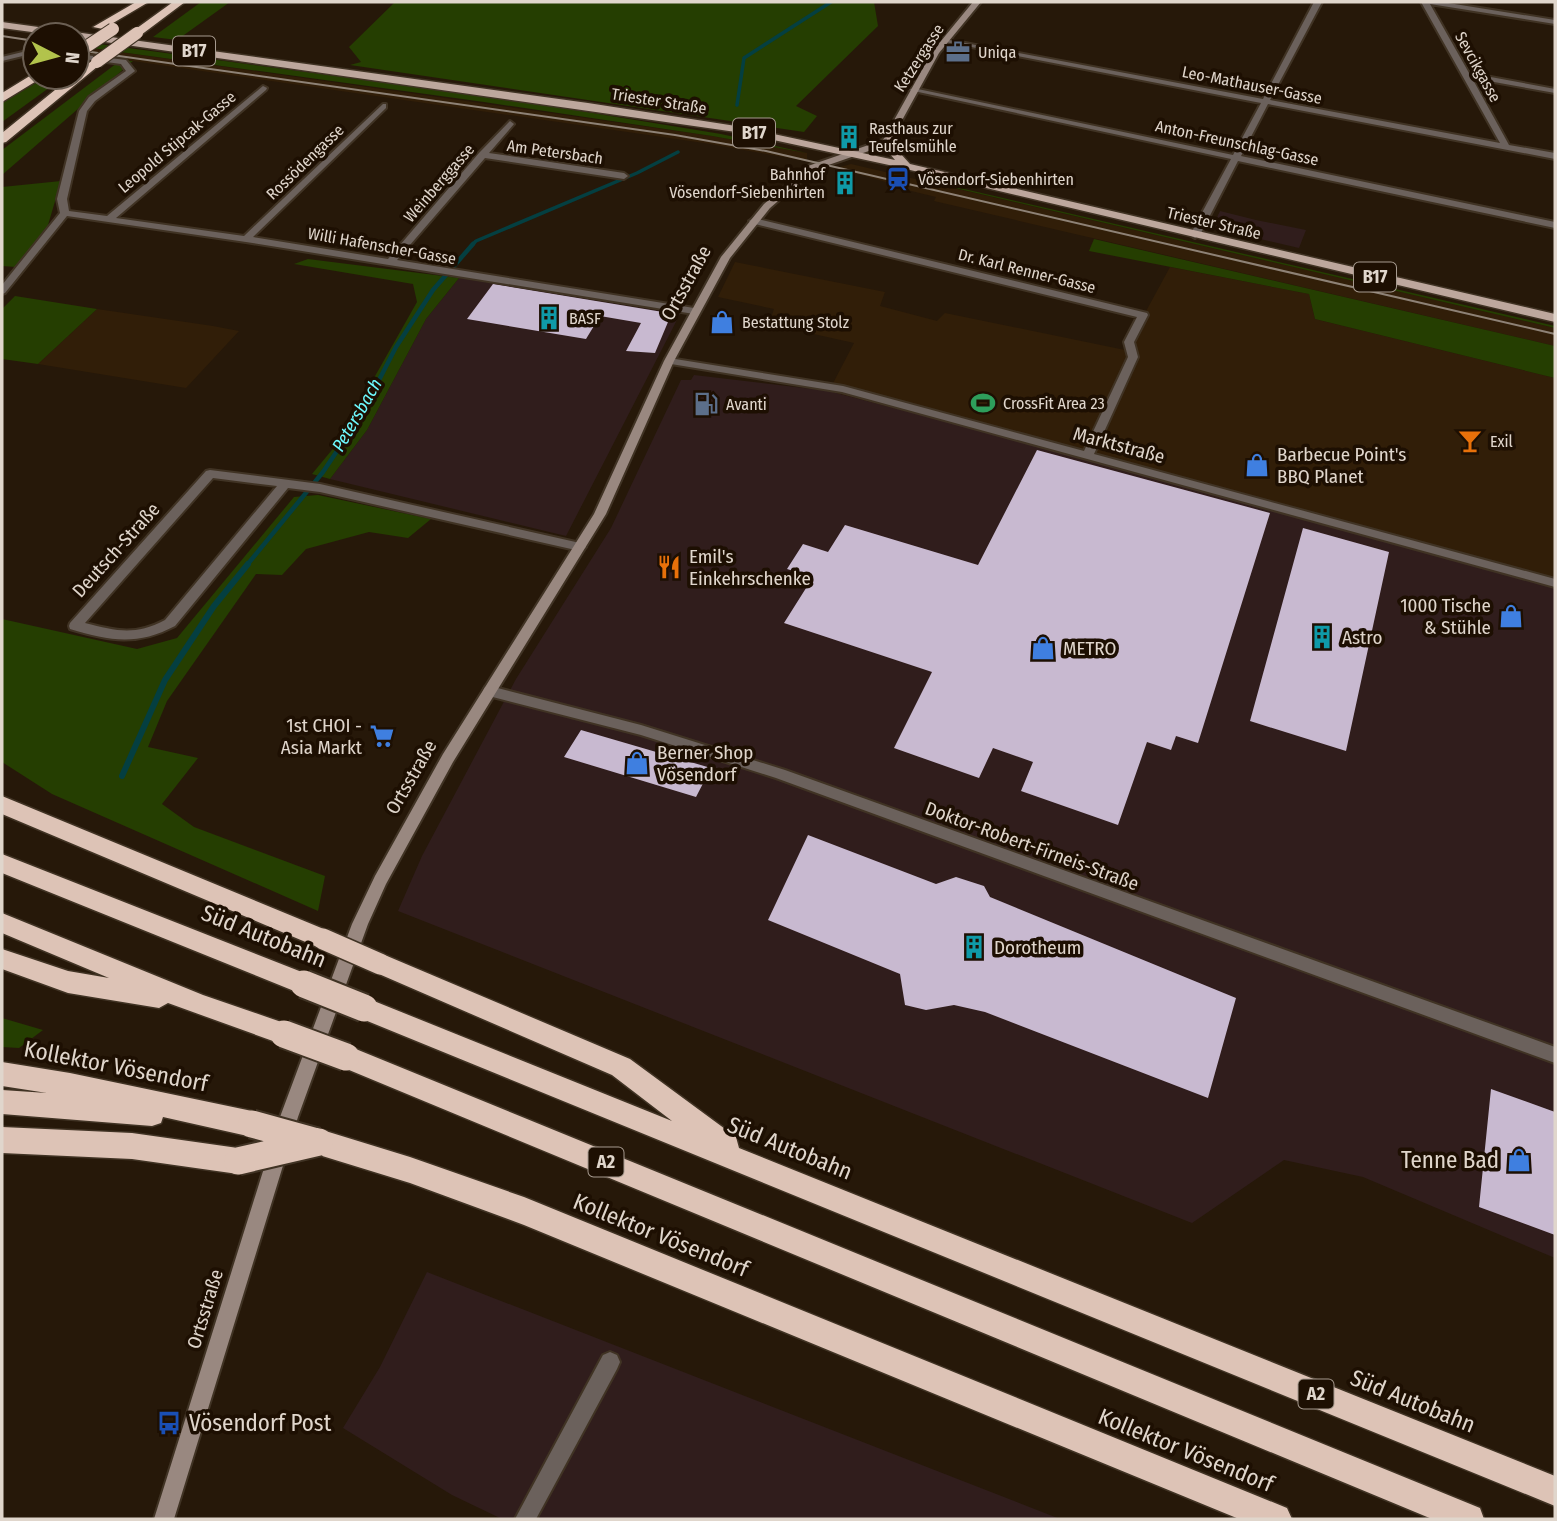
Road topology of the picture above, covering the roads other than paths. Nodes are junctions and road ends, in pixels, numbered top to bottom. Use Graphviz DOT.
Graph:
graph roads {
  1 [pos="145,2"];
  2 [pos="180,2"];
  3 [pos="977,2"];
  4 [pos="1318,2"];
  5 [pos="1428,2"];
  6 [pos="1555,22"];
  7 [pos="2,25"];
  8 [pos="21,28"];
  9 [pos="105,28"];
  10 [pos="91,33"];
  11 [pos="91,40"];
  12 [pos="91,41"];
  13 [pos="944,41"];
  14 [pos="21,54"];
  15 [pos="91,56"];
  16 [pos="2,59"];
  17 [pos="97,62"];
  18 [pos="91,66"];
  19 [pos="1466,75"];
  20 [pos="21,87"];
  21 [pos="263,88"];
  22 [pos="913,90"];
  23 [pos="55,91"];
  24 [pos="1555,91"];
  25 [pos="2,98"];
  26 [pos="1264,101"];
  27 [pos="383,106"];
  28 [pos="510,124"];
  29 [pos="2,128"];
  30 [pos="891,134"];
  31 [pos="2,139"];
  32 [pos="1506,146"];
  33 [pos="856,154"];
  34 [pos="482,155"];
  35 [pos="1555,156"];
  36 [pos="1236,158"];
  37 [pos="906,166"];
  38 [pos="624,176"];
  39 [pos="65,213"];
  40 [pos="110,218"];
  41 [pos="754,221"];
  42 [pos="1555,225"];
  43 [pos="1195,235"];
  44 [pos="246,239"];
  45 [pos="390,262"];
  46 [pos="2,291"];
  47 [pos="694,311"];
  48 [pos="1555,318"];
  49 [pos="669,361"];
  50 [pos="1088,455"];
  51 [pos="285,484"];
  52 [pos="580,547"];
  53 [pos="1555,583"];
  54 [pos="490,691"];
  55 [pos="2,793"];
  56 [pos="12,808"];
  57 [pos="2,863"];
  58 [pos="2,923"];
  59 [pos="2,959"];
  60 [pos="199,1004"];
  61 [pos="1555,1055"];
  62 [pos="2,1074"];
  63 [pos="2,1102"];
  64 [pos="252,1124"];
  65 [pos="2,1140"];
  66 [pos="319,1142"];
  67 [pos="751,1164"];
  68 [pos="610,1362"];
  69 [pos="1555,1491"];
  70 [pos="164,1519"];
  71 [pos="525,1519"];
  72 [pos="1276,1519"];
  73 [pos="1469,1519"];
  1 -- 9 [label="highway"];
  2 -- 17 [label="highway, bridge"];
  3 -- 13 [label="main road, Ketzergasse"];
  4 -- 26 [label="street"];
  5 -- 6 [label="street"];
  5 -- 19 [label="street, Sevcikgasse"];
  7 -- 8 [label="main road, Triester Straße / B17"];
  9 -- 10 [label="highway"];
  9 -- 12 [label="highway, bridge"];
  11 -- 33 [label="main road, Triester Straße / B17"];
  13 -- 22 [label="main road, Ketzergasse"];
  13 -- 26 [label="street, Leo-Mathauser-Gasse"];
  14 -- 16 [label="street"];
  15 -- 39 [label="street"];
  17 -- 18 [label="highway"];
  17 -- 31 [label="highway"];
  19 -- 24 [label="street"];
  19 -- 32 [label="street, Sevcikgasse"];
  20 -- 25 [label="highway"];
  21 -- 40 [label="street, Leopold Stipcak-Gasse"];
  22 -- 30 [label="main road, Ketzergasse"];
  22 -- 36 [label="street, Anton-Freunschlag-Gasse"];
  23 -- 29 [label="highway"];
  26 -- 32 [label="street, Leo-Mathauser-Gasse"];
  26 -- 36 [label="street"];
  27 -- 44 [label="street, Rossödengasse"];
  28 -- 34 [label="street, Weinberggasse"];
  30 -- 33 [label="main road"];
  30 -- 37 [label="main road"];
  32 -- 35 [label="street, Leo-Mathauser-Gasse"];
  33 -- 37 [label="main road, Triester Straße / B17"];
  33 -- 41 [label="main road, Ortsstraße"];
  34 -- 38 [label="street, Am Petersbach"];
  34 -- 45 [label="street, Weinberggasse"];
  36 -- 42 [label="street, Anton-Freunschlag-Gasse"];
  36 -- 43 [label="street"];
  37 -- 43 [label="main road, Triester Straße / B17"];
  39 -- 40 [label="street, Willi Hafenscher-Gasse"];
  39 -- 46 [label="street"];
  40 -- 44 [label="street, Willi Hafenscher-Gasse"];
  41 -- 47 [label="main road, Ortsstraße"];
  41 -- 50 [label="street, Dr. Karl Renner-Gasse"];
  43 -- 48 [label="main road, Triester Straße / B17"];
  44 -- 45 [label="street, Willi Hafenscher-Gasse"];
  45 -- 47 [label="street, Willi Hafenscher-Gasse"];
  47 -- 49 [label="main road, Ortsstraße"];
  49 -- 50 [label="street, Marktstraße"];
  49 -- 52 [label="main road, Ortsstraße"];
  50 -- 53 [label="street, Marktstraße"];
  51 -- 51 [label="street, Deutsch-Straße"];
  51 -- 52 [label="street, Deutsch-Straße"];
  52 -- 54 [label="main road, Ortsstraße"];
  54 -- 61 [label="street, Doktor-Robert-Firneis-Straße"];
  54 -- 70 [label="main road, Ortsstraße"];
  55 -- 56 [label="highway"];
  56 -- 67 [label="highway, bridge"];
  57 -- 67 [label="highway, Süd Autobahn / A2, bridge"];
  58 -- 60 [label="highway, A2"];
  59 -- 60 [label="highway"];
  60 -- 73 [label="highway, A2, bridge"];
  62 -- 64 [label="highway, Kollektor Vösendorf"];
  63 -- 64 [label="highway"];
  64 -- 66 [label="highway, Kollektor Vösendorf, bridge"];
  65 -- 66 [label="highway, bridge"];
  66 -- 72 [label="highway, Kollektor Vösendorf"];
  67 -- 69 [label="highway, Süd Autobahn / A2"];
  68 -- 71 [label="street"];
}
